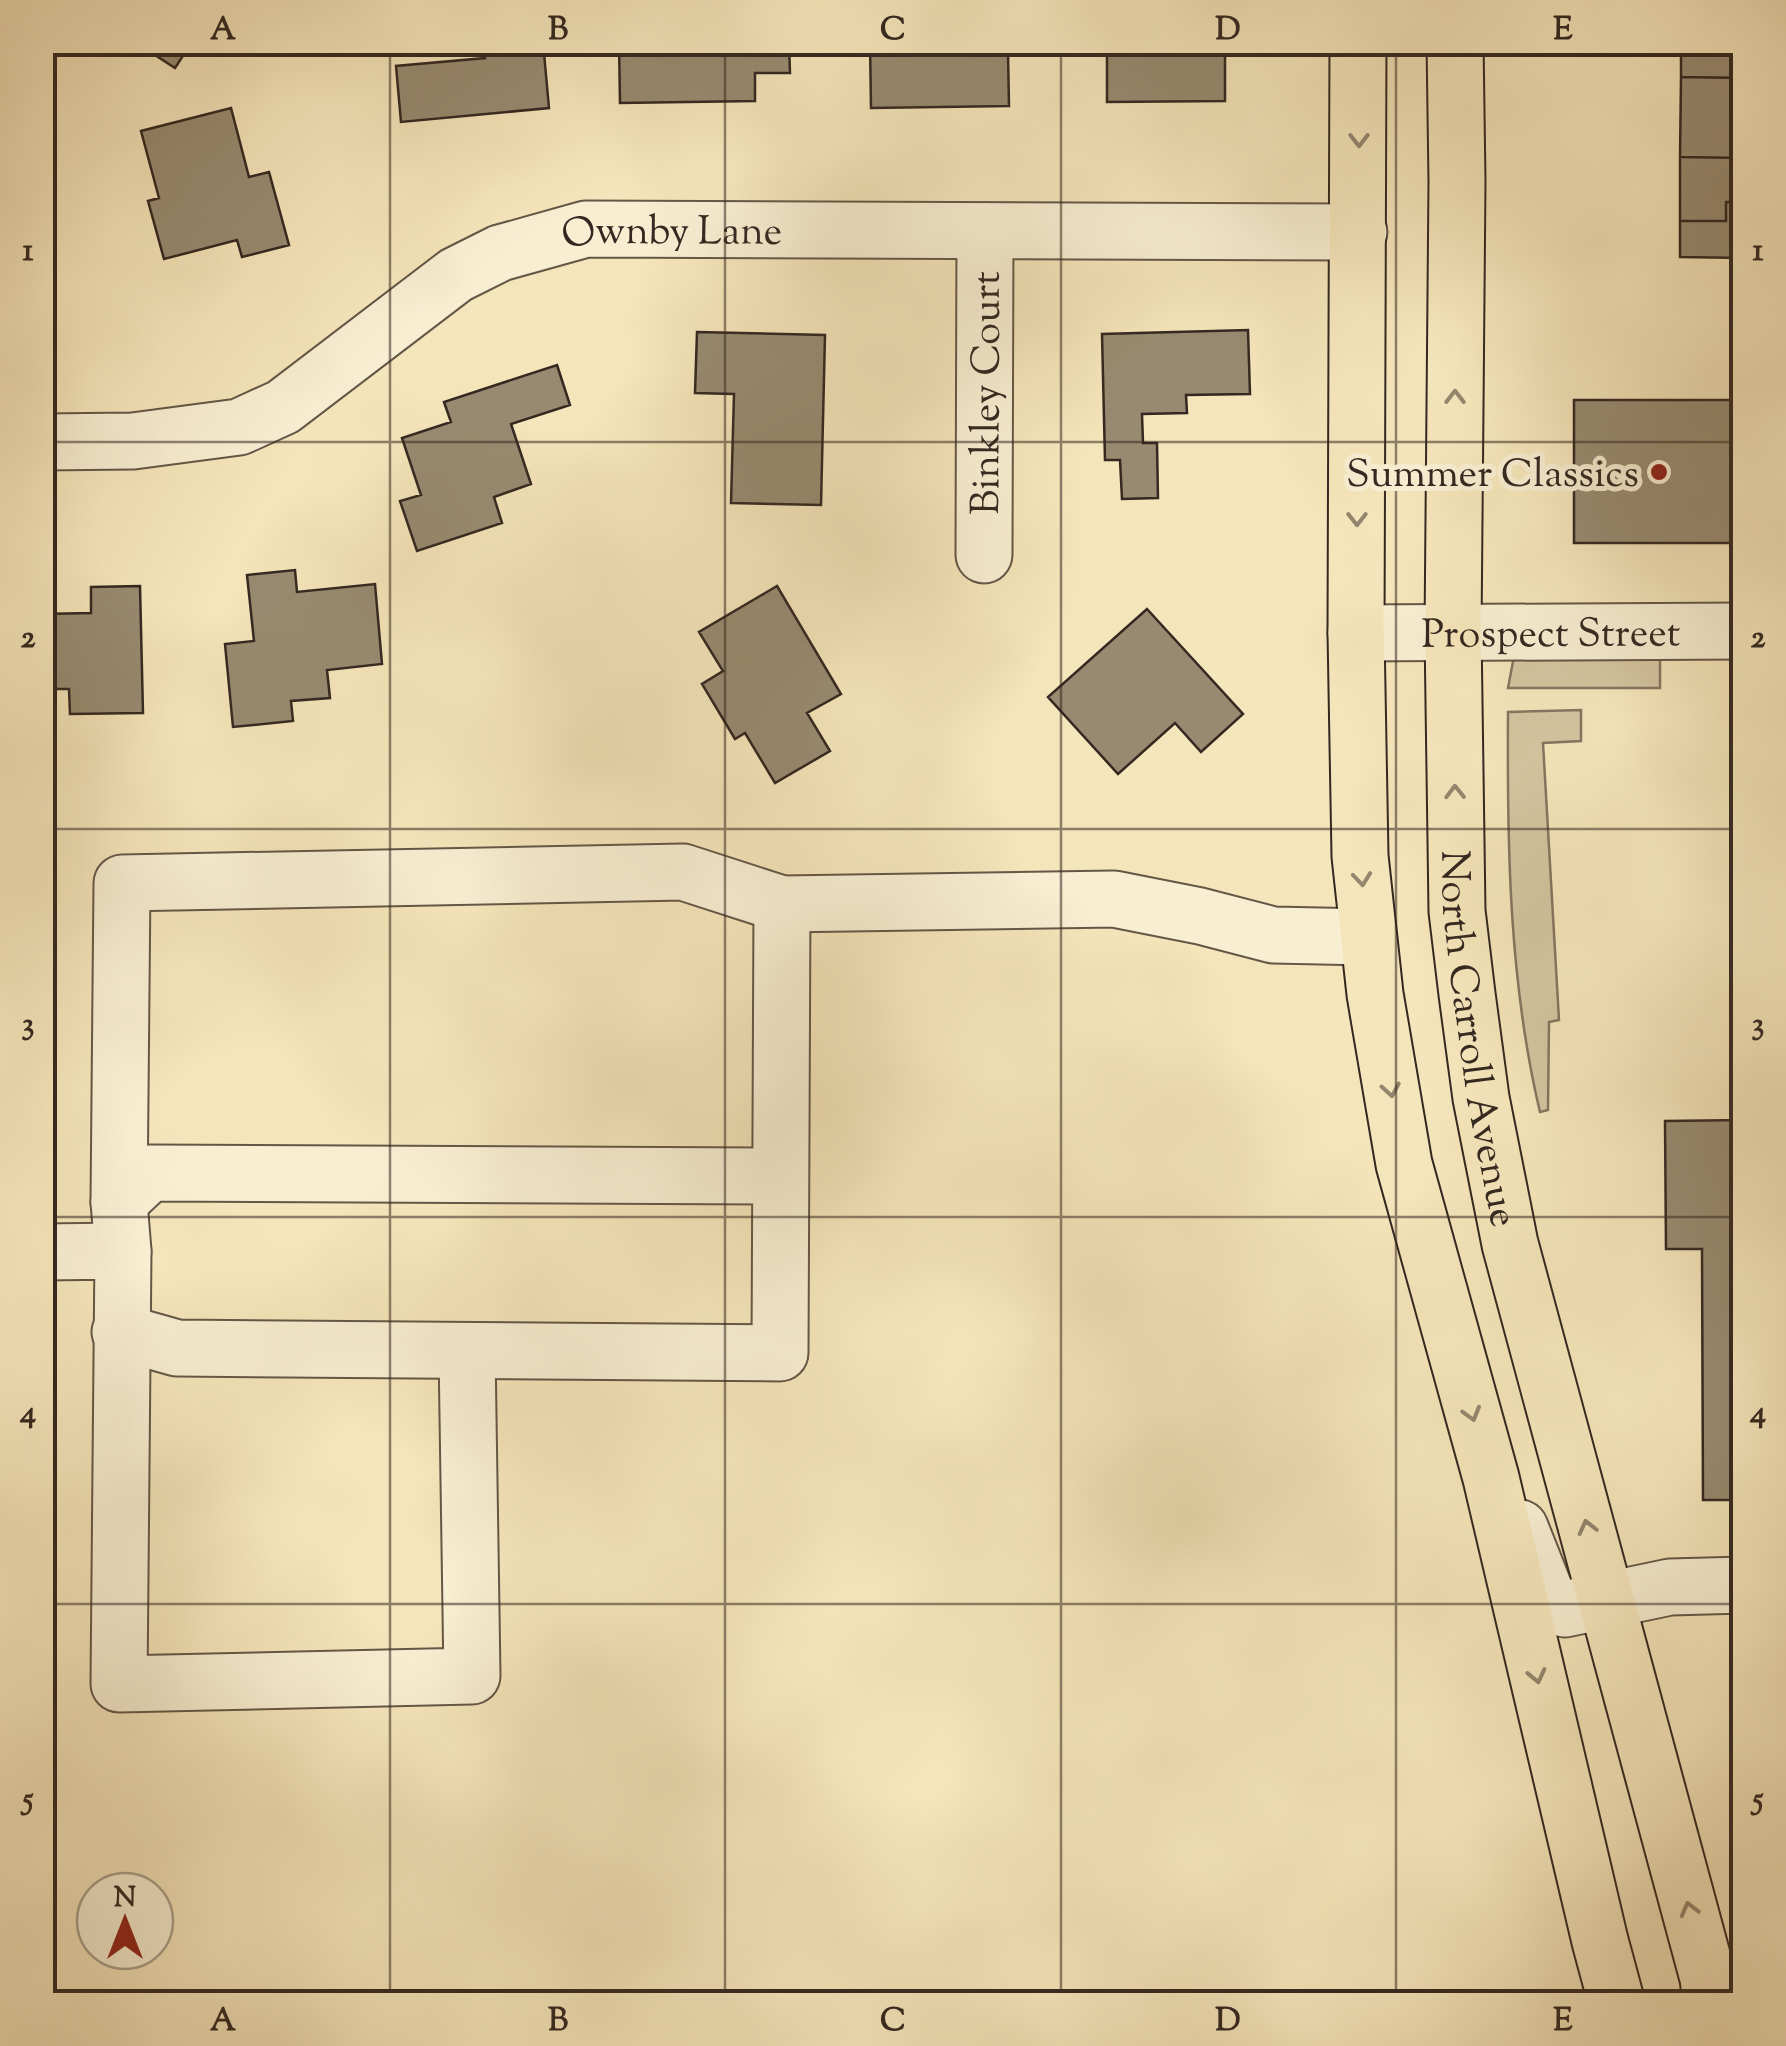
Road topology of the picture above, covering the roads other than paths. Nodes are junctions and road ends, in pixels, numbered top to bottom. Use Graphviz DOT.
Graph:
graph roads {
  1 [pos="1358,42"];
  2 [pos="1454,42"];
  3 [pos="985,231"];
  4 [pos="1358,232"];
  5 [pos="42,442"];
  6 [pos="984,555"];
  7 [pos="1744,631"];
  8 [pos="1453,632"];
  9 [pos="1356,633"];
  10 [pos="782,904"];
  11 [pos="1368,937"];
  12 [pos="780,1176"];
  13 [pos="121,1226"];
  14 [pos="42,1252"];
  15 [pos="120,1332"];
  16 [pos="467,1350"];
  17 [pos="1491,1478"];
  18 [pos="1744,1585"];
  19 [pos="1605,1603"];
  20 [pos="1617,2004"];
  21 [pos="1711,2004"];
  1 -- 4 [label="main road, North Carroll Avenue, one-way"];
  8 -- 2 [label="main road, North Carroll Avenue, one-way"];
  3 -- 4 [label="street, Ownby Lane"];
  3 -- 5 [label="street, Ownby Lane"];
  3 -- 6 [label="street, Binkley Court"];
  4 -- 9 [label="main road, North Carroll Avenue, one-way"];
  7 -- 8 [label="street, Prospect Street"];
  8 -- 9 [label="street, Prospect Street"];
  19 -- 8 [label="main road, North Carroll Avenue, one-way"];
  9 -- 11 [label="main road, North Carroll Avenue, one-way"];
  10 -- 11 [label="street"];
  10 -- 12 [label="street"];
  10 -- 13 [label="street"];
  11 -- 17 [label="main road, North Carroll Avenue, one-way"];
  12 -- 13 [label="street"];
  12 -- 16 [label="street"];
  13 -- 14 [label="street"];
  13 -- 15 [label="street"];
  15 -- 16 [label="street"];
  15 -- 16 [label="street"];
  17 -- 19 [label="street"];
  17 -- 20 [label="main road, North Carroll Avenue, one-way"];
  18 -- 19 [label="street"];
  21 -- 19 [label="main road, North Carroll Avenue, one-way"];
}
